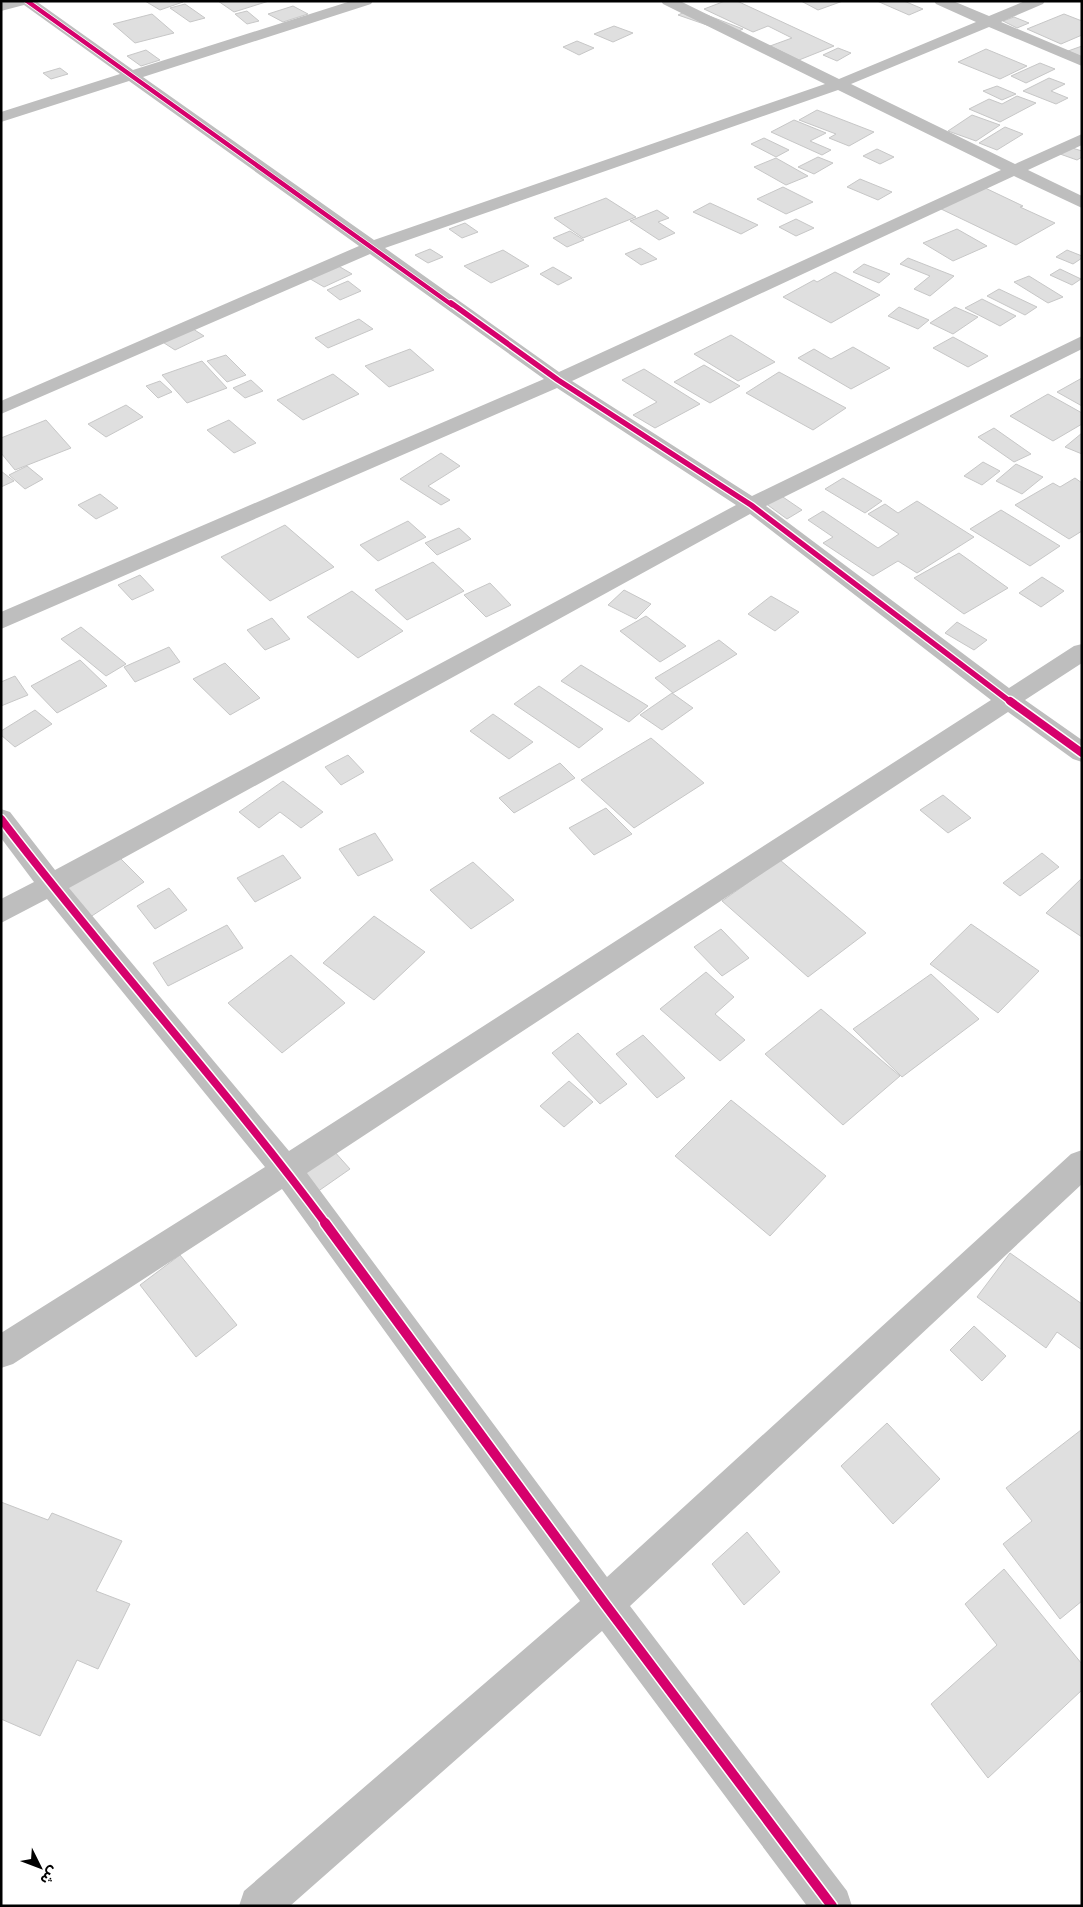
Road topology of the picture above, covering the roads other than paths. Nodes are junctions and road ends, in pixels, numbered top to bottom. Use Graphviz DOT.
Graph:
graph roads {
  1 [pos="23,1"];
  2 [pos="27,1"];
  3 [pos="366,1"];
  4 [pos="668,1"];
  5 [pos="941,1"];
  6 [pos="1038,1"];
  7 [pos="700,4"];
  8 [pos="1,7"];
  9 [pos="686,10"];
  10 [pos="988,22"];
  11 [pos="1082,62"];
  12 [pos="131,75"];
  13 [pos="839,84"];
  14 [pos="1,117"];
  15 [pos="1082,139"];
  16 [pos="1014,170"];
  17 [pos="1082,203"];
  18 [pos="372,247"];
  19 [pos="1082,342"];
  20 [pos="558,380"];
  21 [pos="1,408"];
  22 [pos="751,505"];
  23 [pos="1,621"];
  24 [pos="1082,652"];
  25 [pos="1008,700"];
  26 [pos="1082,753"];
  27 [pos="1,819"];
  28 [pos="51,885"];
  29 [pos="1,912"];
  30 [pos="1082,1164"];
  31 [pos="286,1170"];
  32 [pos="1,1352"];
  33 [pos="605,1604"];
  34 [pos="259,1906"];
  35 [pos="832,1906"];
  1 -- 8 [label="street"];
  2 -- 12 [label="street"];
  3 -- 12 [label="street"];
  4 -- 9 [label="street"];
  5 -- 10 [label="street"];
  6 -- 10 [label="street"];
  7 -- 9 [label="street"];
  9 -- 13 [label="street"];
  10 -- 11 [label="street"];
  10 -- 13 [label="street"];
  12 -- 14 [label="street"];
  12 -- 18 [label="street"];
  13 -- 16 [label="street"];
  13 -- 18 [label="street"];
  15 -- 16 [label="street"];
  16 -- 17 [label="street"];
  16 -- 20 [label="street"];
  18 -- 20 [label="street"];
  18 -- 21 [label="street"];
  19 -- 22 [label="street"];
  20 -- 22 [label="street"];
  20 -- 23 [label="street"];
  22 -- 25 [label="street"];
  22 -- 28 [label="street"];
  24 -- 25 [label="street"];
  25 -- 26 [label="street"];
  25 -- 31 [label="street"];
  27 -- 28 [label="street"];
  28 -- 29 [label="street"];
  28 -- 31 [label="street"];
  30 -- 33 [label="street"];
  31 -- 32 [label="street"];
  31 -- 33 [label="street"];
  33 -- 34 [label="street"];
  33 -- 35 [label="street"];
}
